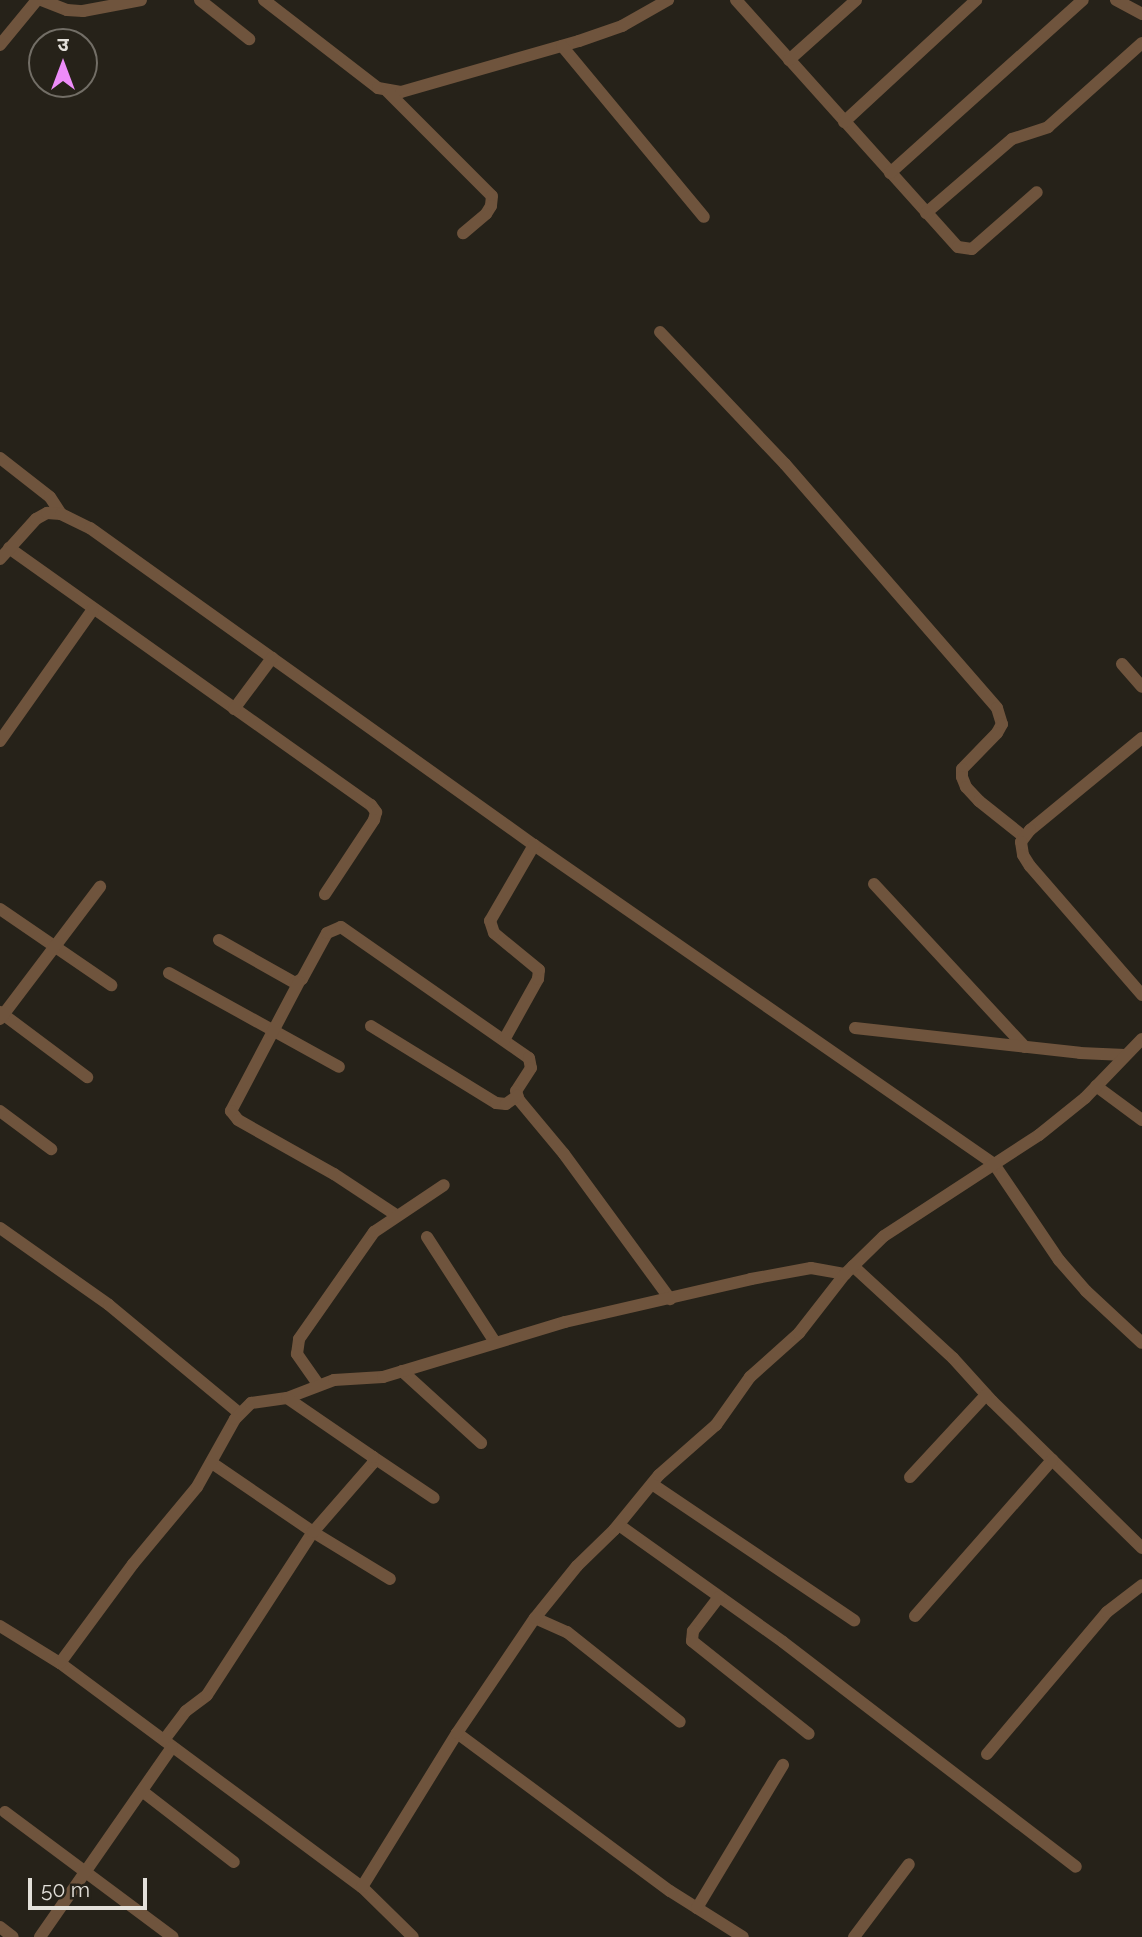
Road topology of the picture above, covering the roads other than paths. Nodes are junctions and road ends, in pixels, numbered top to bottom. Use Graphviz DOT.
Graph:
graph roads {
  1 [pos="39,0"];
  2 [pos="141,0"];
  3 [pos="200,0"];
  4 [pos="264,0"];
  5 [pos="668,0"];
  6 [pos="736,0"];
  7 [pos="856,0"];
  8 [pos="976,0"];
  9 [pos="1083,0"];
  10 [pos="1116,0"];
  11 [pos="1142,14"];
  12 [pos="249,39"];
  13 [pos="1142,43"];
  14 [pos="0,46"];
  15 [pos="562,46"];
  16 [pos="789,60"];
  17 [pos="387,91"];
  18 [pos="844,122"];
  19 [pos="890,173"];
  20 [pos="1037,191"];
  21 [pos="926,213"];
  22 [pos="704,218"];
  23 [pos="463,233"];
  24 [pos="660,332"];
  25 [pos="0,457"];
  26 [pos="61,514"];
  27 [pos="9,548"];
  28 [pos="0,559"];
  29 [pos="93,609"];
  30 [pos="272,658"];
  31 [pos="1122,664"];
  32 [pos="1142,687"];
  33 [pos="234,709"];
  34 [pos="1142,738"];
  35 [pos="0,741"];
  36 [pos="1023,836"];
  37 [pos="534,845"];
  38 [pos="874,884"];
  39 [pos="100,887"];
  40 [pos="325,894"];
  41 [pos="0,909"];
  42 [pos="219,940"];
  43 [pos="54,946"];
  44 [pos="169,972"];
  45 [pos="299,982"];
  46 [pos="111,985"];
  47 [pos="1142,995"];
  48 [pos="1,1015"];
  49 [pos="371,1026"];
  50 [pos="855,1028"];
  51 [pos="274,1029"];
  52 [pos="1142,1039"];
  53 [pos="504,1040"];
  54 [pos="1025,1047"];
  55 [pos="1125,1055"];
  56 [pos="339,1067"];
  57 [pos="87,1077"];
  58 [pos="1100,1082"];
  59 [pos="517,1096"];
  60 [pos="0,1111"];
  61 [pos="1142,1120"];
  62 [pos="51,1149"];
  63 [pos="994,1164"];
  64 [pos="444,1185"];
  65 [pos="396,1214"];
  66 [pos="0,1228"];
  67 [pos="427,1237"];
  68 [pos="849,1270"];
  69 [pos="670,1298"];
  70 [pos="495,1342"];
  71 [pos="1142,1343"];
  72 [pos="402,1371"];
  73 [pos="318,1384"];
  74 [pos="986,1395"];
  75 [pos="287,1398"];
  76 [pos="239,1413"];
  77 [pos="481,1443"];
  78 [pos="373,1457"];
  79 [pos="1052,1460"];
  80 [pos="212,1463"];
  81 [pos="910,1477"];
  82 [pos="652,1485"];
  83 [pos="434,1498"];
  84 [pos="618,1525"];
  85 [pos="313,1532"];
  86 [pos="1142,1548"];
  87 [pos="390,1579"];
  88 [pos="1142,1585"];
  89 [pos="719,1597"];
  90 [pos="915,1616"];
  91 [pos="535,1618"];
  92 [pos="854,1620"];
  93 [pos="2,1632"];
  94 [pos="60,1663"];
  95 [pos="680,1722"];
  96 [pos="457,1733"];
  97 [pos="808,1734"];
  98 [pos="168,1743"];
  99 [pos="987,1754"];
  100 [pos="783,1765"];
  101 [pos="142,1791"];
  102 [pos="5,1812"];
  103 [pos="234,1862"];
  104 [pos="909,1864"];
  105 [pos="1076,1867"];
  106 [pos="85,1873"];
  107 [pos="362,1887"];
  108 [pos="697,1908"];
  109 [pos="0,1927"];
  110 [pos="13,1937"];
  111 [pos="40,1937"];
  112 [pos="173,1937"];
  113 [pos="413,1937"];
  114 [pos="743,1937"];
  115 [pos="854,1937"];
  1 -- 2 [label="street"];
  1 -- 14 [label="street"];
  3 -- 12 [label="street"];
  4 -- 17 [label="street"];
  5 -- 15 [label="street"];
  6 -- 16 [label="street"];
  7 -- 16 [label="street"];
  8 -- 18 [label="street"];
  9 -- 19 [label="street"];
  10 -- 11 [label="street"];
  13 -- 21 [label="street"];
  15 -- 17 [label="street"];
  15 -- 22 [label="street"];
  16 -- 18 [label="street"];
  17 -- 23 [label="street"];
  18 -- 19 [label="street"];
  19 -- 21 [label="street"];
  20 -- 21 [label="street"];
  24 -- 36 [label="street"];
  25 -- 26 [label="street"];
  26 -- 27 [label="street"];
  26 -- 30 [label="street"];
  27 -- 28 [label="street"];
  27 -- 29 [label="street"];
  29 -- 33 [label="street"];
  29 -- 35 [label="street"];
  30 -- 33 [label="street"];
  30 -- 37 [label="street"];
  31 -- 32 [label="street"];
  33 -- 40 [label="street"];
  34 -- 36 [label="street"];
  36 -- 47 [label="street"];
  37 -- 53 [label="street"];
  37 -- 63 [label="street"];
  38 -- 54 [label="street"];
  39 -- 43 [label="street"];
  41 -- 43 [label="street"];
  42 -- 45 [label="street"];
  43 -- 46 [label="street"];
  43 -- 48 [label="street"];
  44 -- 51 [label="street"];
  45 -- 51 [label="street"];
  45 -- 53 [label="street"];
  48 -- 57 [label="street"];
  49 -- 59 [label="street"];
  50 -- 54 [label="street"];
  51 -- 56 [label="street"];
  51 -- 65 [label="street"];
  52 -- 55 [label="street"];
  53 -- 59 [label="street"];
  54 -- 55 [label="street"];
  55 -- 58 [label="street"];
  58 -- 61 [label="street"];
  58 -- 63 [label="street"];
  59 -- 69 [label="street"];
  60 -- 62 [label="street"];
  63 -- 68 [label="street"];
  63 -- 71 [label="street"];
  64 -- 65 [label="street"];
  65 -- 73 [label="street"];
  66 -- 76 [label="street"];
  67 -- 70 [label="street"];
  68 -- 69 [label="street"];
  68 -- 74 [label="street"];
  68 -- 82 [label="street"];
  69 -- 70 [label="street"];
  70 -- 72 [label="street"];
  72 -- 73 [label="street"];
  72 -- 77 [label="street"];
  73 -- 75 [label="street"];
  74 -- 79 [label="street"];
  74 -- 81 [label="street"];
  75 -- 76 [label="street"];
  75 -- 78 [label="street"];
  76 -- 80 [label="street"];
  78 -- 83 [label="street"];
  78 -- 85 [label="street"];
  79 -- 86 [label="street"];
  79 -- 90 [label="street"];
  80 -- 85 [label="street"];
  80 -- 94 [label="street"];
  82 -- 84 [label="street"];
  82 -- 92 [label="street"];
  84 -- 89 [label="street"];
  84 -- 91 [label="street"];
  85 -- 87 [label="street"];
  85 -- 98 [label="street"];
  88 -- 99 [label="street"];
  89 -- 97 [label="street"];
  89 -- 105 [label="street"];
  91 -- 95 [label="street"];
  91 -- 96 [label="street"];
  93 -- 94 [label="street"];
  94 -- 98 [label="street"];
  96 -- 107 [label="street"];
  96 -- 108 [label="street"];
  98 -- 101 [label="street"];
  98 -- 107 [label="street"];
  100 -- 108 [label="street"];
  101 -- 103 [label="street"];
  101 -- 106 [label="street"];
  102 -- 106 [label="street"];
  104 -- 115 [label="street"];
  106 -- 111 [label="street"];
  106 -- 112 [label="street"];
  107 -- 113 [label="street"];
  108 -- 114 [label="street"];
  109 -- 110 [label="street"];
}
